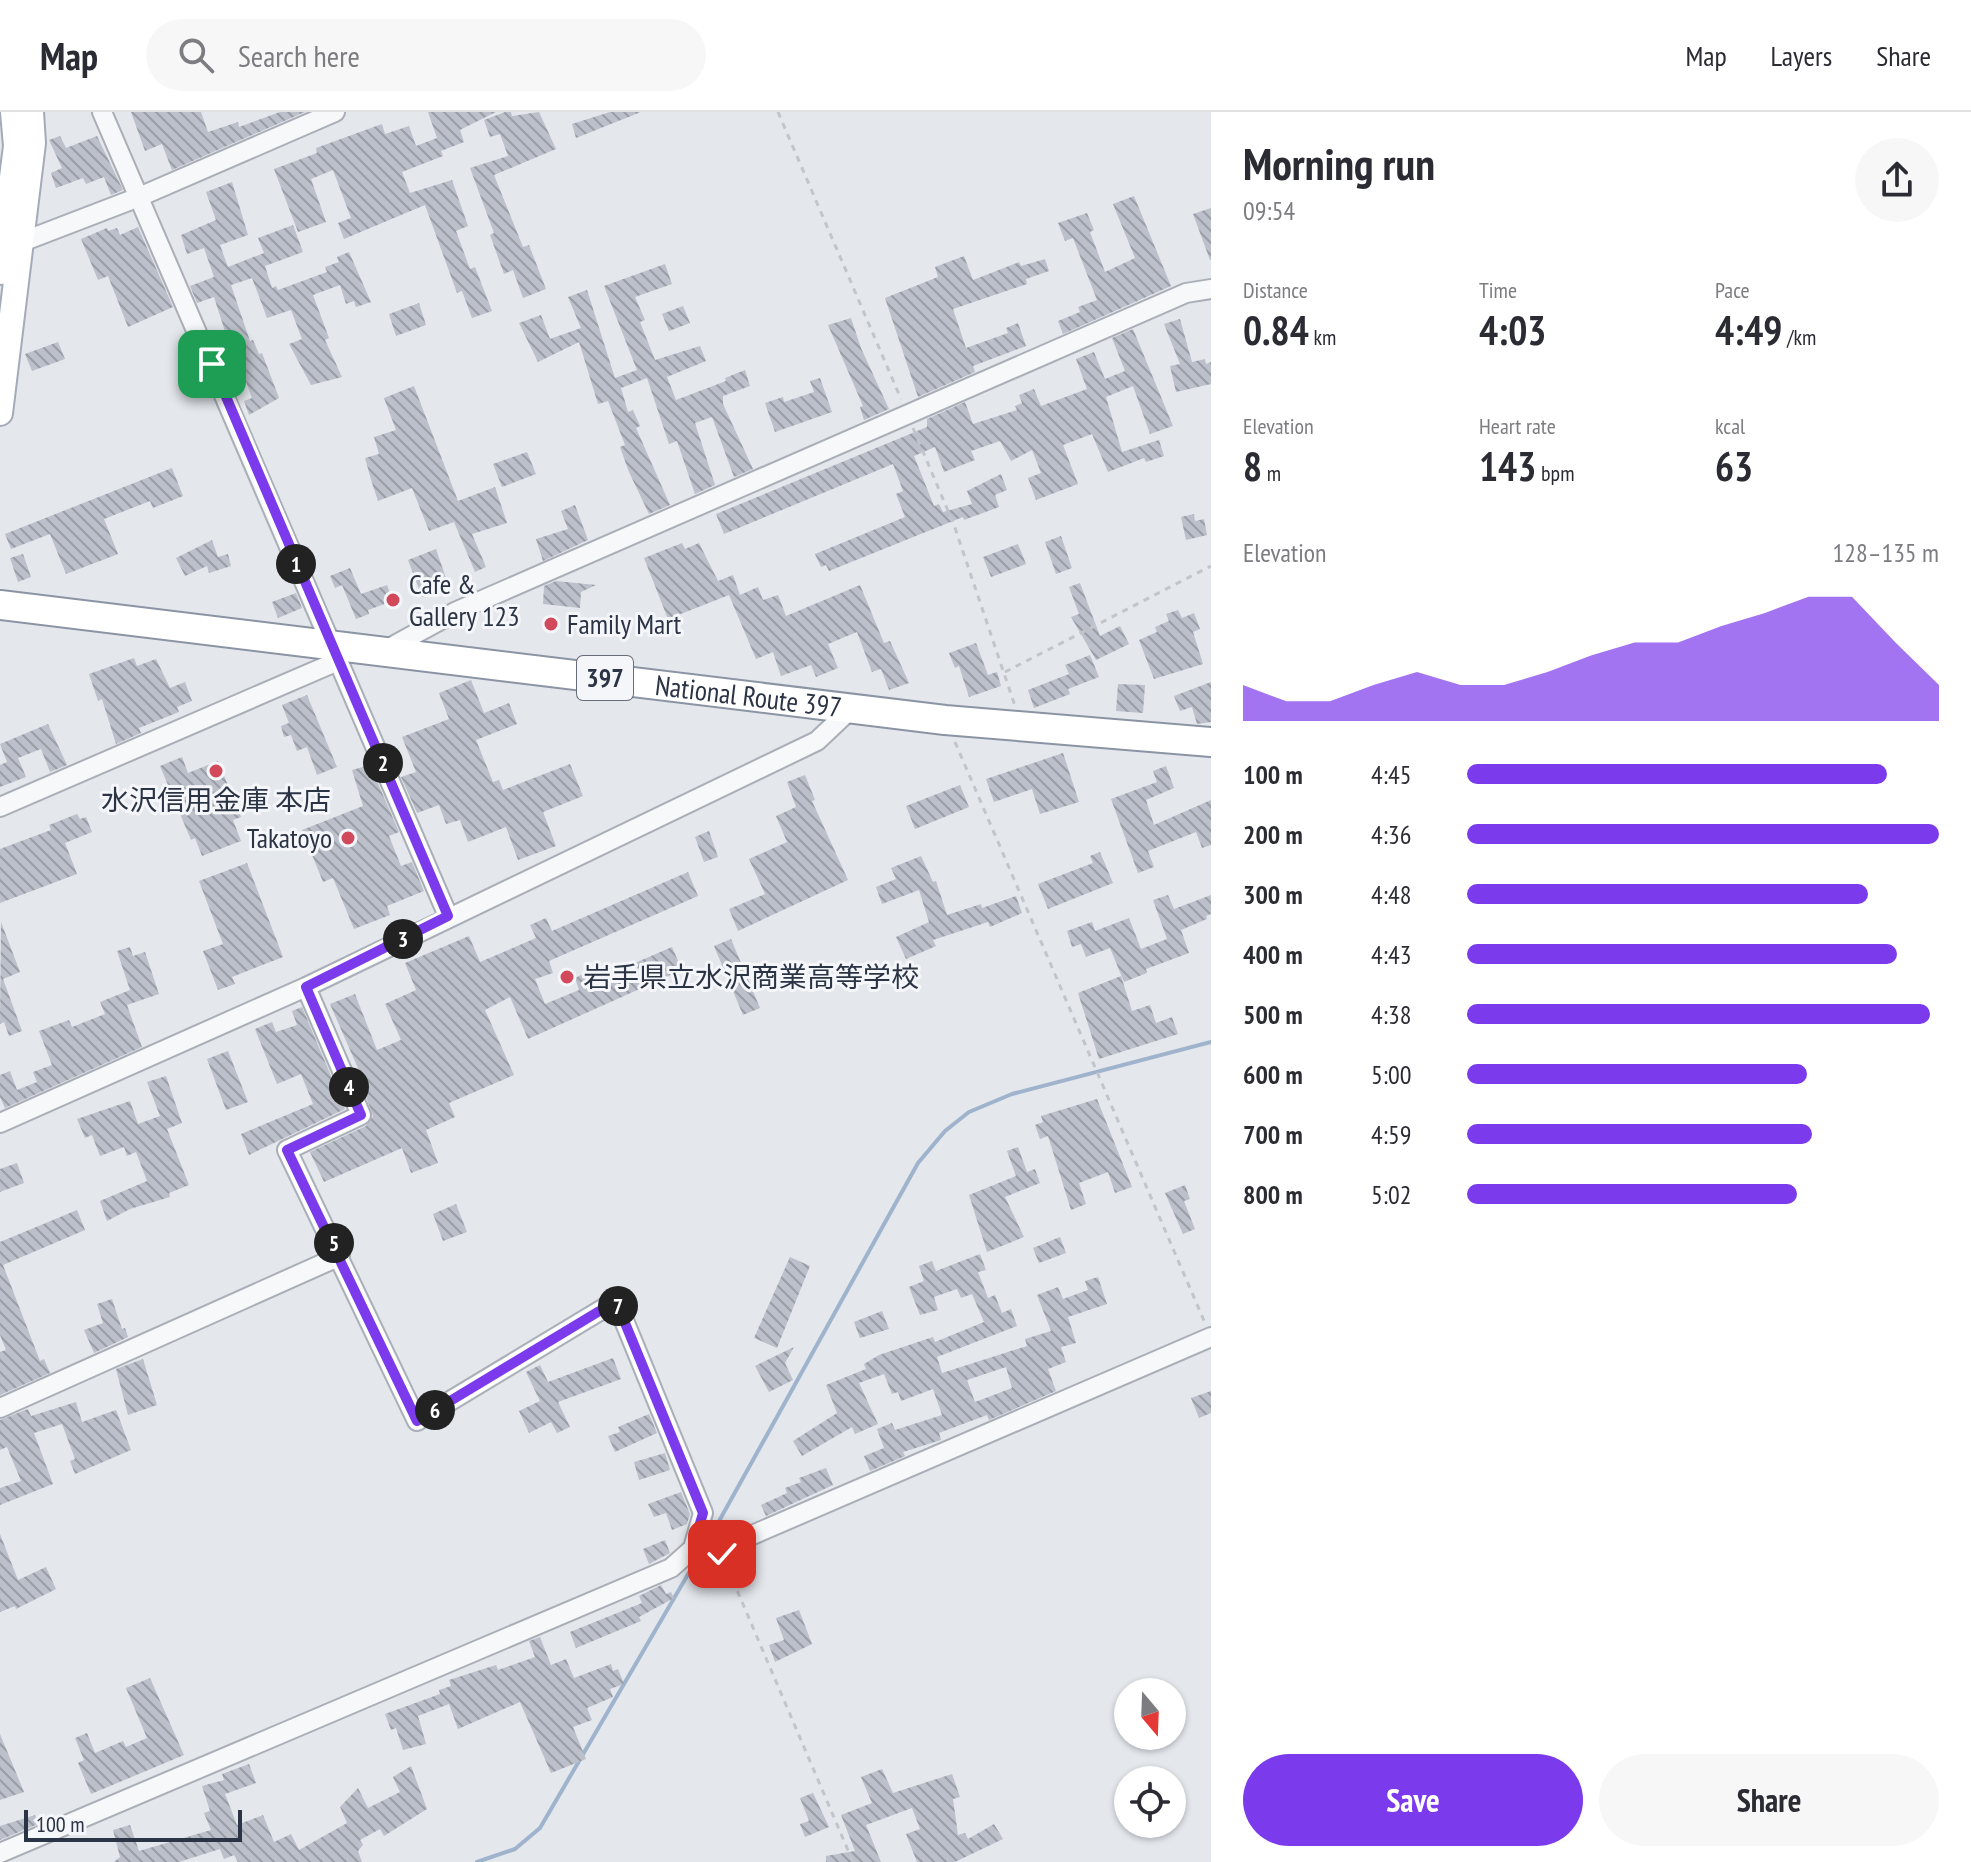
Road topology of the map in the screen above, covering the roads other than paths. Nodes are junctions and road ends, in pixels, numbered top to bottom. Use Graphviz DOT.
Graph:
graph roads {
  1 [pos="13,112"];
  2 [pos="31,112"];
  3 [pos="102,112"];
  4 [pos="335,112"];
  5 [pos="139,197"];
  6 [pos="7,253"];
  7 [pos="1211,289"];
  8 [pos="0,413"];
  9 [pos="0,605"];
  10 [pos="384,651"];
  11 [pos="333,652"];
  12 [pos="853,707"];
  13 [pos="1211,742"];
  14 [pos="0,807"];
  15 [pos="448,916"];
  16 [pos="306,987"];
  17 [pos="0,1123"];
  18 [pos="340,1256"];
  19 [pos="1211,1337"];
  20 [pos="0,1408"];
  21 [pos="706,1549"];
  22 [pos="0,1853"];
  1 -- 6 [label="main road"];
  2 -- 6 [label="main road"];
  3 -- 5 [label="street"];
  4 -- 5 [label="street"];
  5 -- 6 [label="street"];
  5 -- 11 [label="street"];
  6 -- 8 [label="main road"];
  7 -- 10 [label="street"];
  9 -- 11 [label="highway, National Route 397 / 397"];
  10 -- 11 [label="highway, National Route 397 / 397"];
  10 -- 12 [label="highway, National Route 397 / 397"];
  11 -- 14 [label="street"];
  11 -- 15 [label="street"];
  12 -- 13 [label="highway, National Route 397 / 397"];
  12 -- 15 [label="street"];
  15 -- 16 [label="street"];
  16 -- 17 [label="street"];
  16 -- 18 [label="street"];
  18 -- 20 [label="street"];
  18 -- 21 [label="street"];
  19 -- 21 [label="street"];
  21 -- 22 [label="street"];
}
